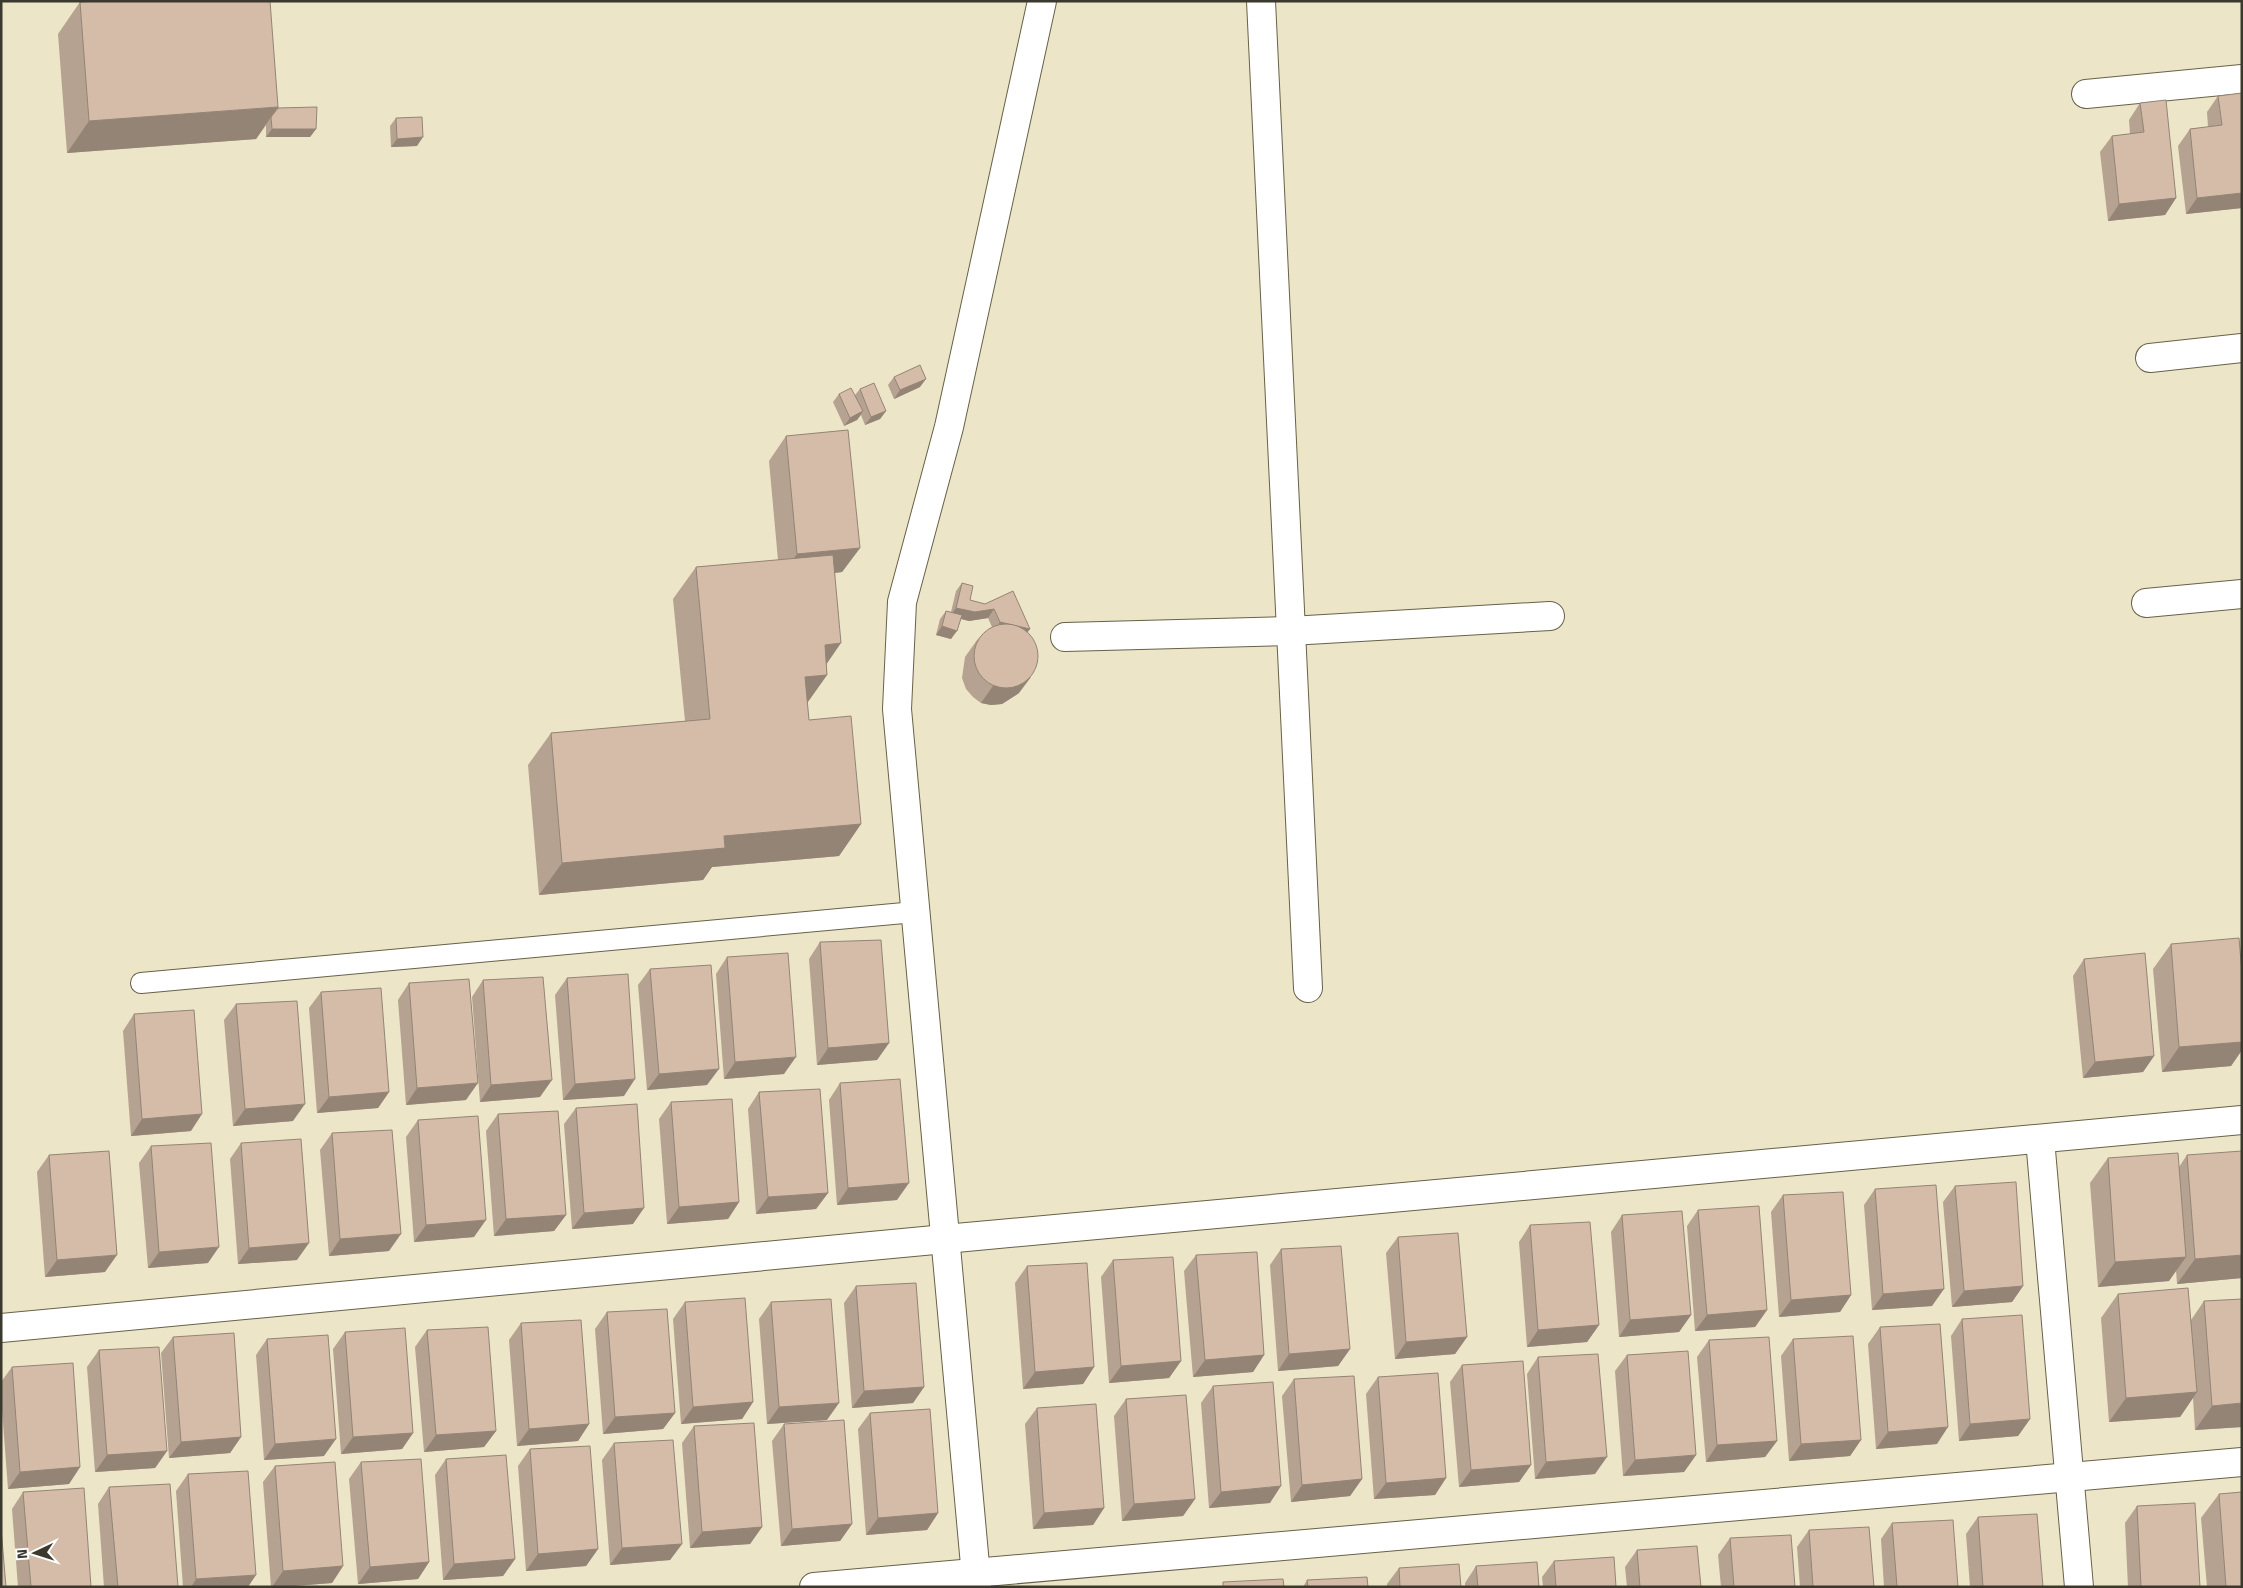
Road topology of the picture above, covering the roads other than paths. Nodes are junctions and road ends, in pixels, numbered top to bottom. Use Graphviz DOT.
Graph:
graph roads {
  1 [pos="1042,1"];
  2 [pos="1261,1"];
  3 [pos="2242,79"];
  4 [pos="2086,94"];
  5 [pos="2242,348"];
  6 [pos="2150,358"];
  7 [pos="2242,594"];
  8 [pos="2146,603"];
  9 [pos="1550,616"];
  10 [pos="1290,631"];
  11 [pos="1065,637"];
  12 [pos="915,912"];
  13 [pos="140,983"];
  14 [pos="1308,988"];
  15 [pos="2242,1120"];
  16 [pos="2040,1139"];
  17 [pos="945,1239"];
  18 [pos="1,1328"];
  19 [pos="2242,1462"];
  20 [pos="2070,1476"];
  21 [pos="976,1580"];
  22 [pos="814,1587"];
  23 [pos="2078,1587"];
  1 -- 12 [label="street"];
  2 -- 10 [label="street"];
  3 -- 4 [label="street"];
  5 -- 6 [label="street"];
  7 -- 8 [label="street"];
  9 -- 10 [label="street"];
  10 -- 11 [label="street"];
  10 -- 14 [label="street"];
  12 -- 13 [label="lane"];
  12 -- 17 [label="street"];
  15 -- 16 [label="street"];
  16 -- 17 [label="street"];
  16 -- 20 [label="street"];
  17 -- 18 [label="street"];
  17 -- 21 [label="street"];
  19 -- 20 [label="street"];
  20 -- 21 [label="street"];
  20 -- 23 [label="street"];
  21 -- 22 [label="street"];
}
